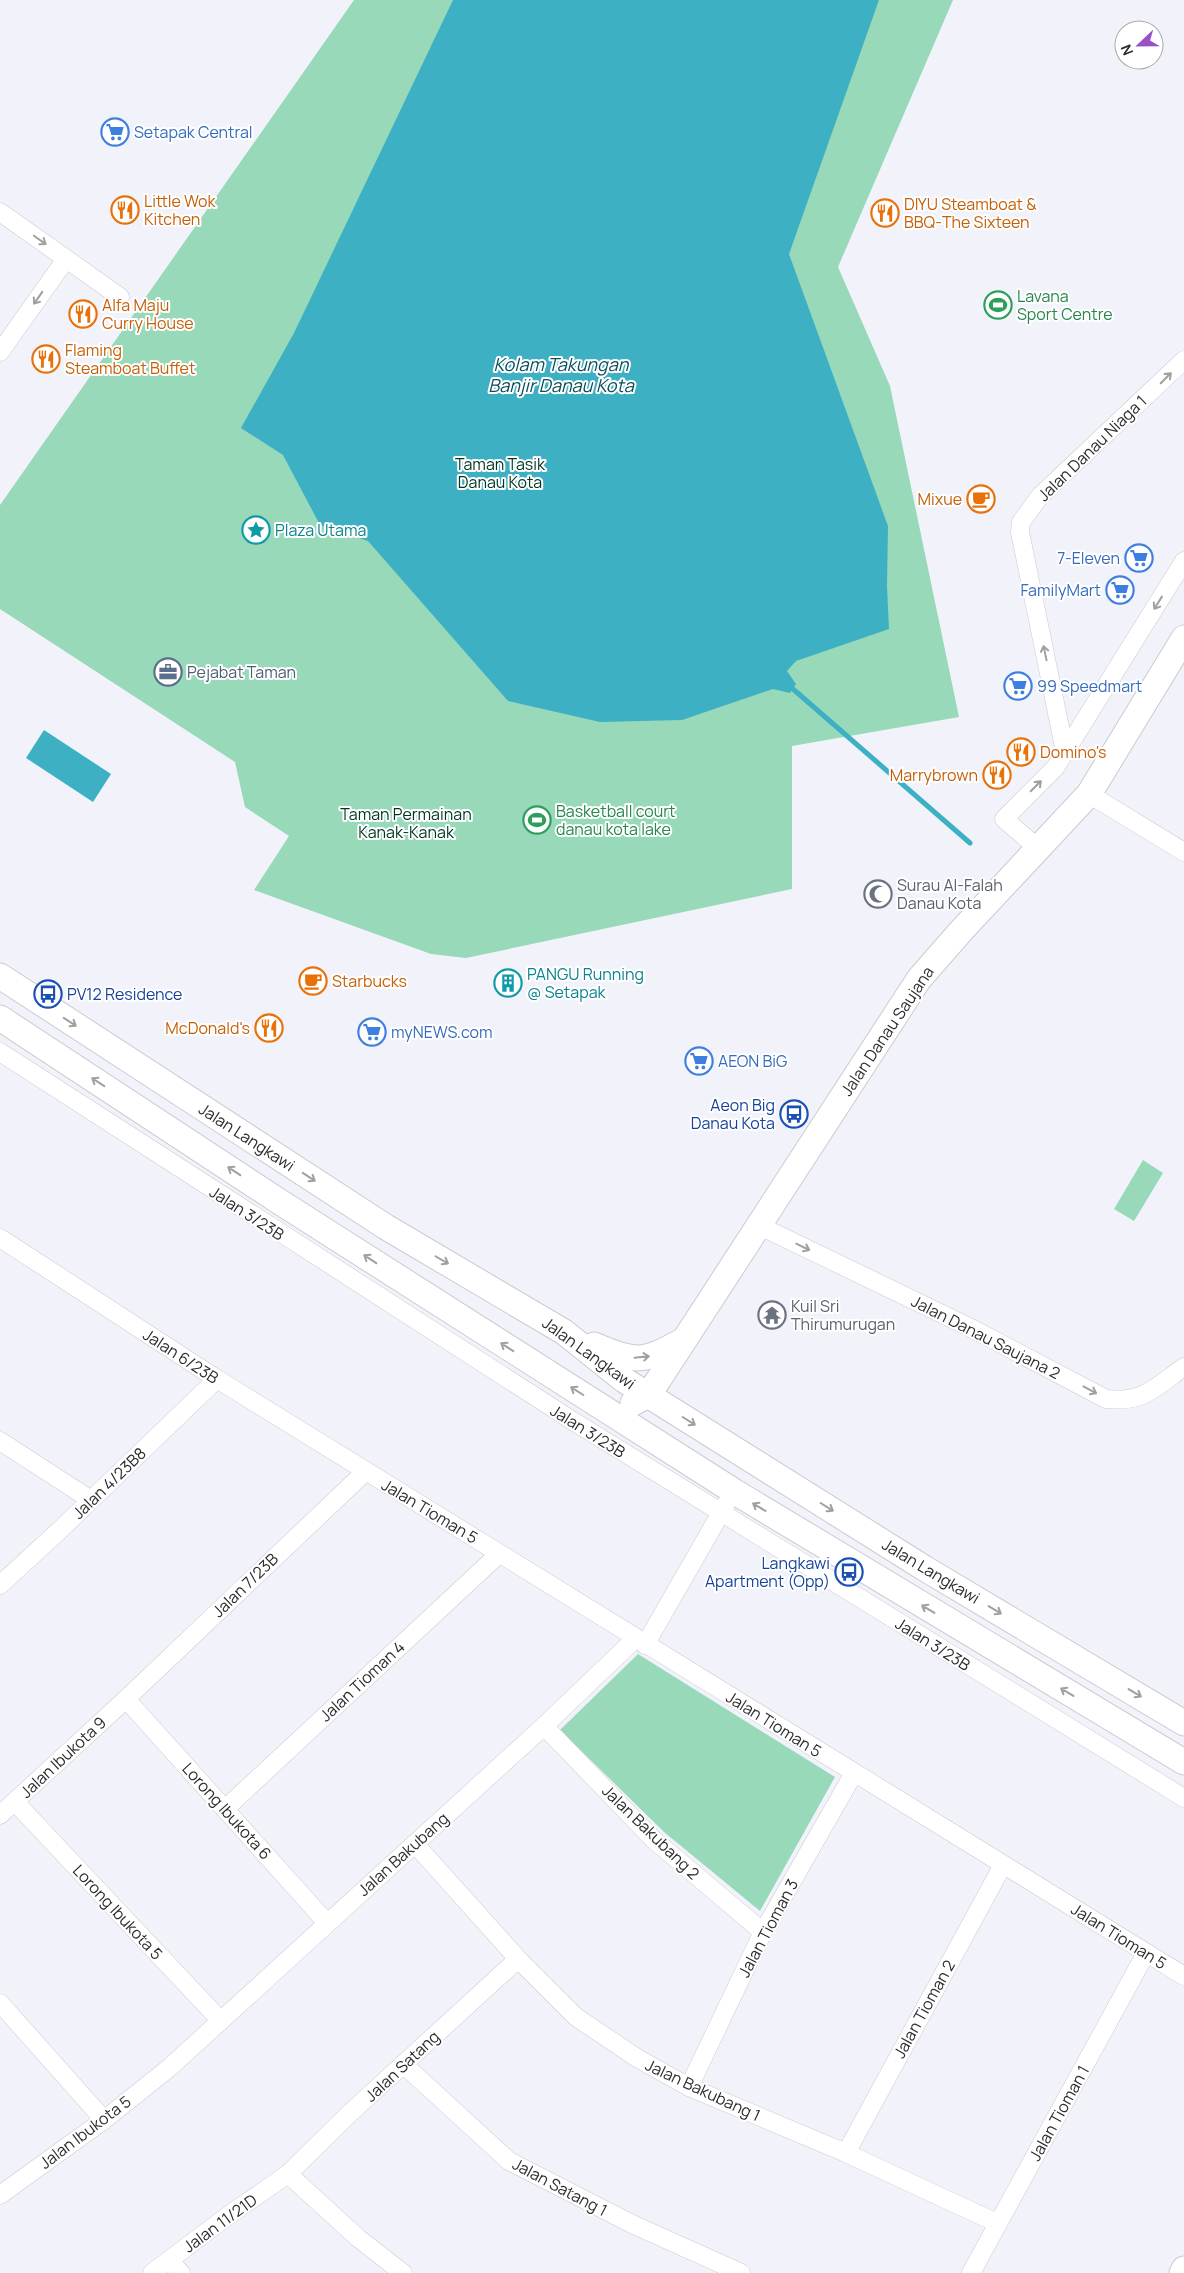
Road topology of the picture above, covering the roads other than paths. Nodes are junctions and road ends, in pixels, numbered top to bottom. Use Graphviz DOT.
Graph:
graph roads {
  1 [pos="0,212"];
  2 [pos="66,258"];
  3 [pos="120,296"];
  4 [pos="0,352"];
  5 [pos="1184,360"];
  6 [pos="1184,561"];
  7 [pos="1184,638"];
  8 [pos="1065,752"];
  9 [pos="1089,794"];
  10 [pos="1038,849"];
  11 [pos="1184,852"];
  12 [pos="0,976"];
  13 [pos="0,1018"];
  14 [pos="0,1052"];
  15 [pos="760,1226"];
  16 [pos="0,1238"];
  17 [pos="564,1332"];
  18 [pos="684,1340"];
  19 [pos="1184,1367"];
  20 [pos="217,1379"];
  21 [pos="648,1395"];
  22 [pos="606,1409"];
  23 [pos="0,1441"];
  24 [pos="657,1442"];
  25 [pos="365,1472"];
  26 [pos="735,1492"];
  27 [pos="91,1500"];
  28 [pos="720,1513"];
  29 [pos="499,1554"];
  30 [pos="0,1584"];
  31 [pos="640,1642"];
  32 [pos="126,1699"];
  33 [pos="1184,1722"];
  34 [pos="544,1726"];
  35 [pos="1184,1762"];
  36 [pos="854,1773"];
  37 [pos="1184,1798"];
  38 [pos="15,1802"];
  39 [pos="226,1808"];
  40 [pos="0,1815"];
  41 [pos="415,1844"];
  42 [pos="1003,1865"];
  43 [pos="327,1923"];
  44 [pos="763,1932"];
  45 [pos="1146,1953"];
  46 [pos="518,1959"];
  47 [pos="1184,1976"];
  48 [pos="0,2003"];
  49 [pos="220,2021"];
  50 [pos="403,2064"];
  51 [pos="169,2068"];
  52 [pos="689,2087"];
  53 [pos="104,2120"];
  54 [pos="846,2153"];
  55 [pos="288,2174"];
  56 [pos="0,2195"];
  57 [pos="997,2223"];
  58 [pos="169,2260"];
  59 [pos="1184,2269"];
  60 [pos="152,2273"];
  61 [pos="181,2273"];
  62 [pos="403,2273"];
  63 [pos="741,2273"];
  64 [pos="972,2273"];
  65 [pos="1182,2273"];
  1 -- 2 [label="street, one-way"];
  2 -- 3 [label="street"];
  2 -- 4 [label="street, one-way"];
  8 -- 5 [label="street, Jalan Danau Niaga 1, one-way"];
  6 -- 8 [label="street, one-way"];
  7 -- 9 [label="street, Jalan Danau Saujana"];
  10 -- 8 [label="street, one-way"];
  9 -- 10 [label="street, Jalan Danau Saujana"];
  9 -- 11 [label="street"];
  10 -- 15 [label="street, Jalan Danau Saujana"];
  12 -- 17 [label="street, Jalan Langkawi, one-way"];
  22 -- 13 [label="street, one-way"];
  14 -- 28 [label="street, Jalan 3/23B"];
  15 -- 18 [label="street, Jalan Danau Saujana"];
  15 -- 19 [label="street, Jalan Danau Saujana 2, one-way"];
  16 -- 20 [label="street, Jalan 6/23B"];
  17 -- 18 [label="street, one-way"];
  17 -- 21 [label="street, Jalan Langkawi"];
  18 -- 21 [label="street, Jalan Danau Saujana"];
  20 -- 25 [label="street, Jalan 6/23B"];
  20 -- 27 [label="street, Jalan 4/23B8"];
  21 -- 22 [label="street"];
  21 -- 24 [label="street"];
  21 -- 33 [label="street, Jalan Langkawi, one-way"];
  22 -- 24 [label="street"];
  23 -- 27 [label="street"];
  24 -- 26 [label="street"];
  25 -- 29 [label="street, Jalan Tioman 5"];
  25 -- 32 [label="street, Jalan 7/23B"];
  26 -- 28 [label="street, Jalan Bakubang"];
  35 -- 26 [label="street, one-way"];
  27 -- 30 [label="street, Jalan 4/23B8"];
  28 -- 31 [label="street, Jalan Bakubang"];
  28 -- 37 [label="street, Jalan 3/23B"];
  29 -- 31 [label="street, Jalan Tioman 5"];
  29 -- 39 [label="street, Jalan Tioman 4"];
  31 -- 34 [label="street, Jalan Bakubang"];
  31 -- 36 [label="street, Jalan Tioman 5"];
  32 -- 38 [label="street, Jalan Ibukota 9"];
  32 -- 39 [label="street, Lorong Ibukota 6"];
  34 -- 41 [label="street, Jalan Bakubang"];
  34 -- 44 [label="street, Jalan Bakubang 2"];
  36 -- 42 [label="street, Jalan Tioman 5"];
  36 -- 44 [label="street, Jalan Tioman 3"];
  38 -- 40 [label="street, Jalan Ibukota 9"];
  38 -- 49 [label="street, Lorong Ibukota 5"];
  39 -- 43 [label="street, Lorong Ibukota 6"];
  41 -- 43 [label="street, Jalan Bakubang"];
  41 -- 46 [label="street, Jalan Bakubang 1"];
  42 -- 45 [label="street, Jalan Tioman 5"];
  42 -- 54 [label="street, Jalan Tioman 2"];
  43 -- 49 [label="street, Jalan Bakubang"];
  44 -- 52 [label="street, Jalan Tioman 3"];
  45 -- 47 [label="street, Jalan Tioman 5"];
  45 -- 57 [label="street, Jalan Tioman 1"];
  46 -- 50 [label="street, Jalan Satang"];
  46 -- 52 [label="street, Jalan Bakubang 1"];
  48 -- 53 [label="street"];
  49 -- 51 [label="street, Jalan Bakubang"];
  50 -- 55 [label="street, Jalan Satang"];
  50 -- 63 [label="street, Jalan Satang 1"];
  51 -- 53 [label="street, Jalan Ibukota 5"];
  52 -- 54 [label="street, Jalan Bakubang 1"];
  53 -- 56 [label="street, Jalan Ibukota 5"];
  54 -- 57 [label="street, Jalan Bakubang 1"];
  55 -- 58 [label="street, Jalan 11/21D"];
  55 -- 62 [label="street"];
  57 -- 64 [label="street, Jalan Tioman 1"];
  58 -- 60 [label="street, Jalan 11/21D"];
  58 -- 61 [label="street"];
  59 -- 65 [label="street"];
}
